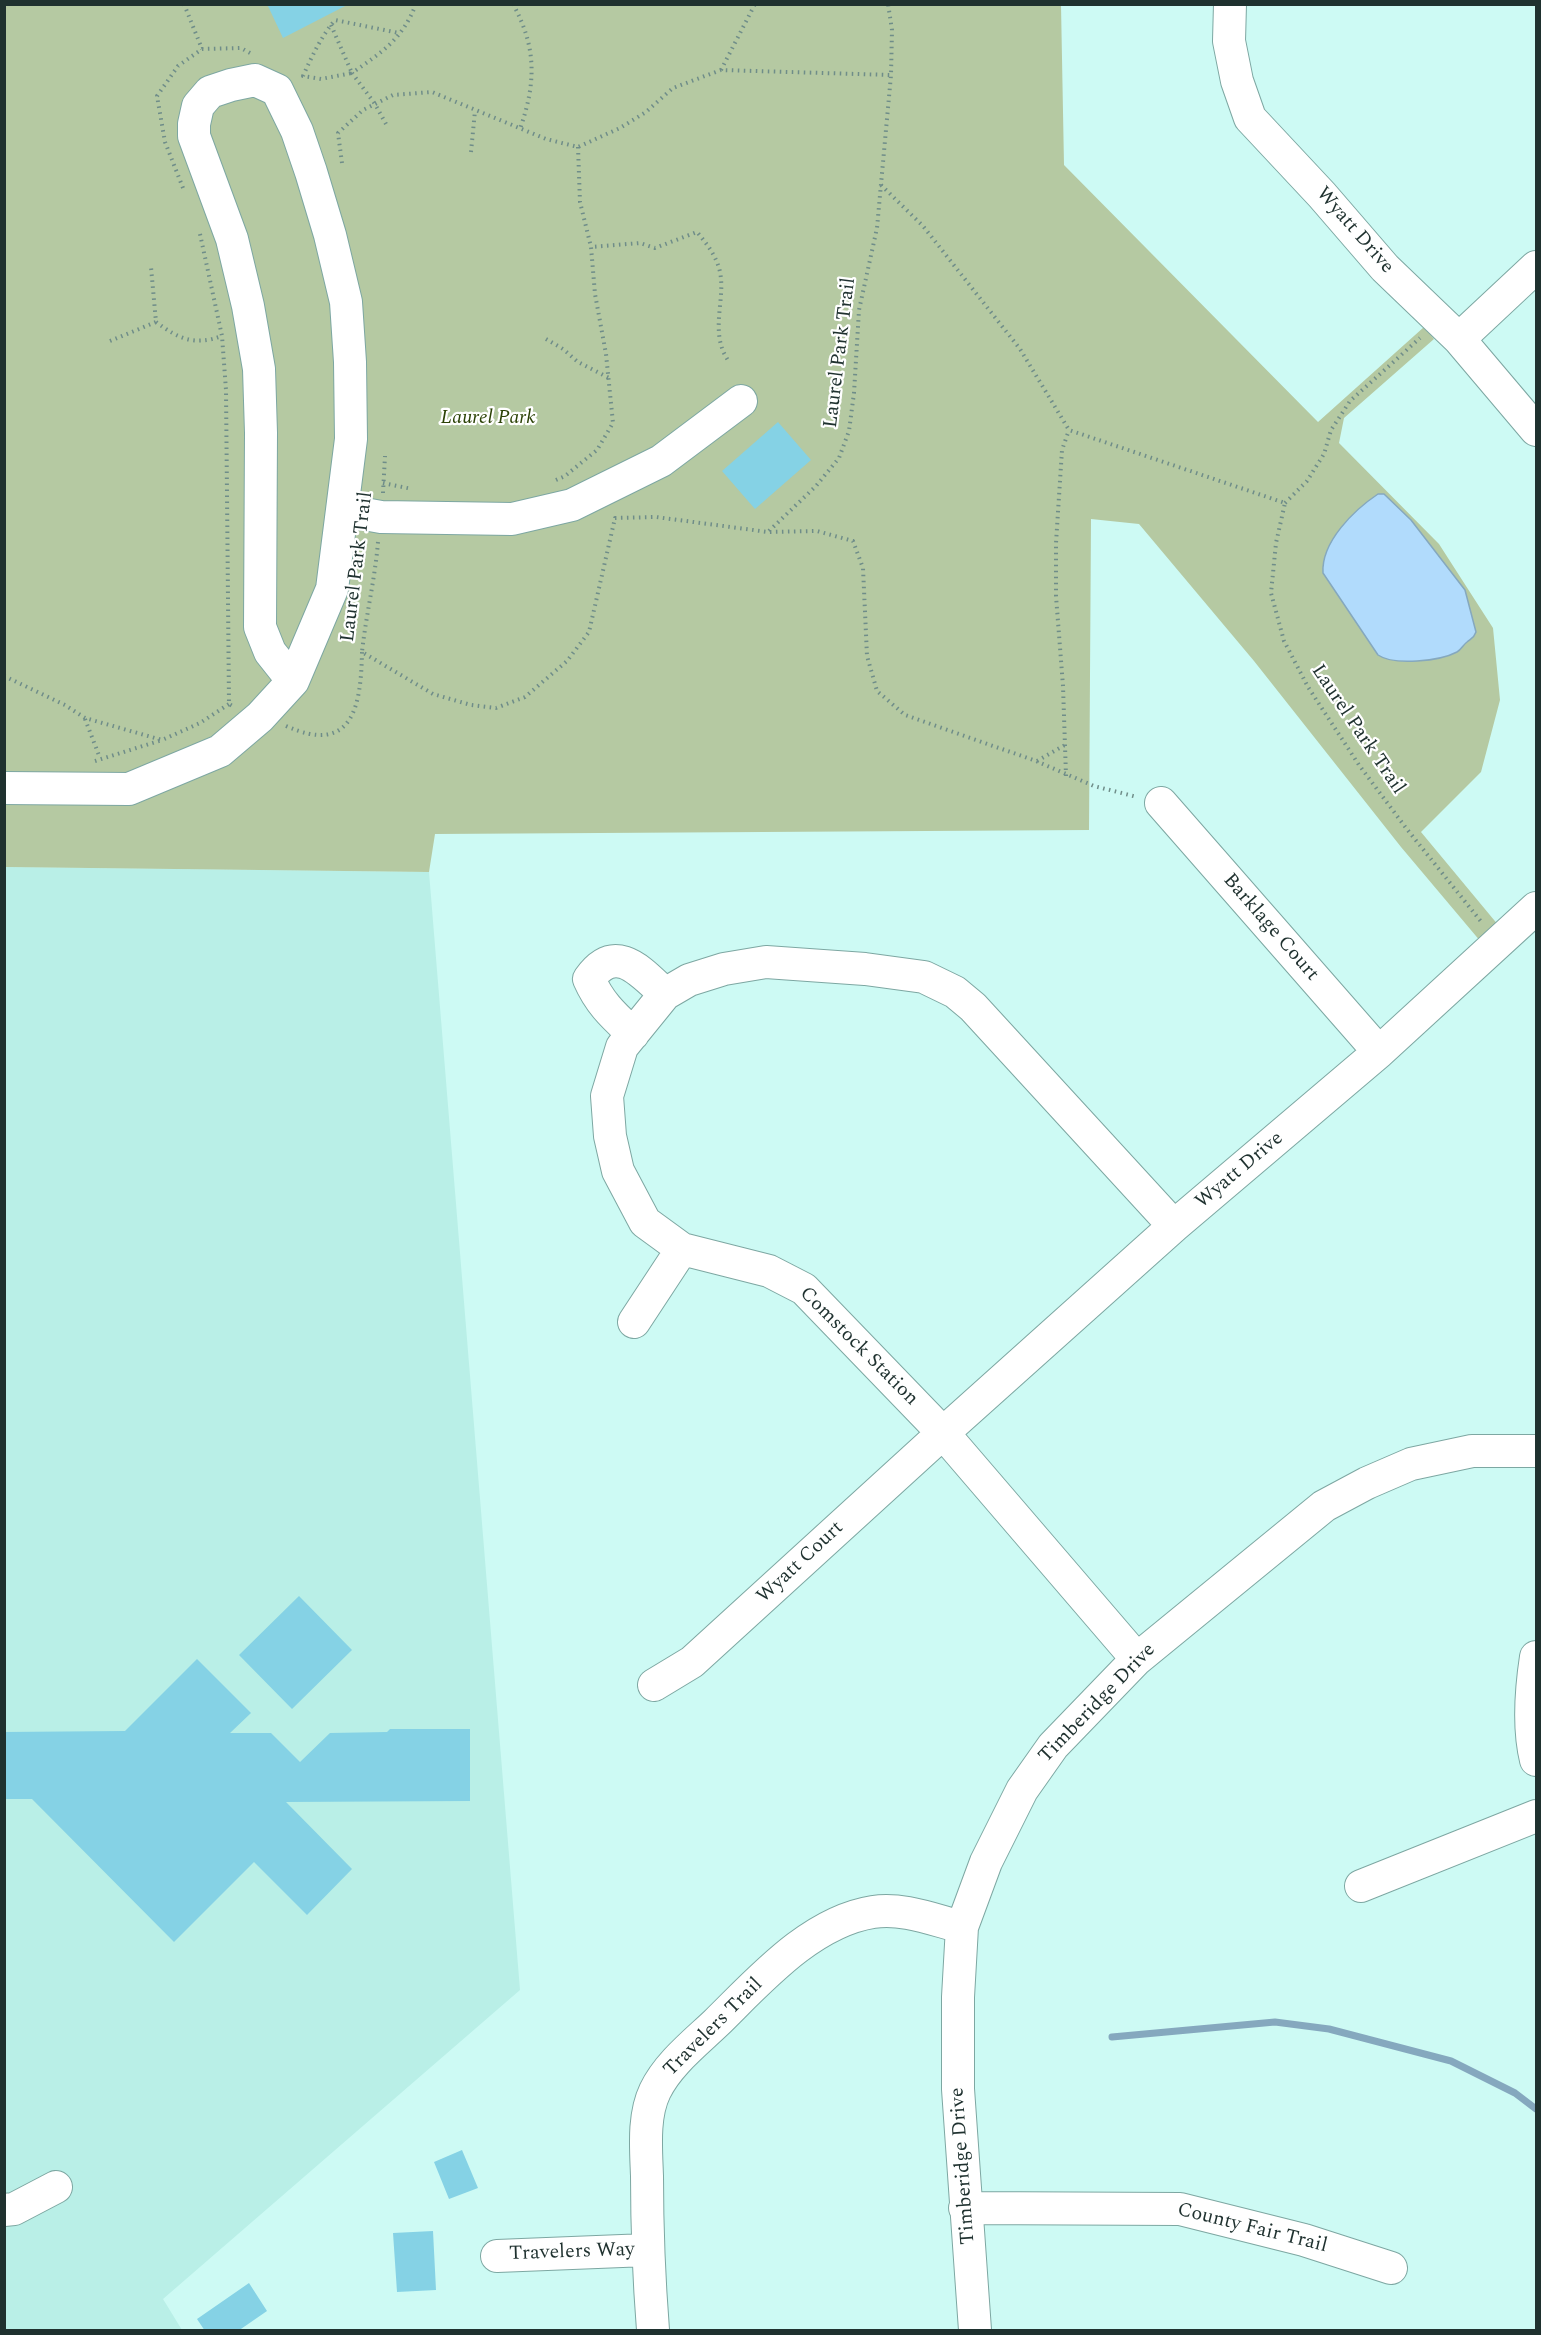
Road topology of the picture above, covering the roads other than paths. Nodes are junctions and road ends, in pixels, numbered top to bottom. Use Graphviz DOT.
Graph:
graph roads {
  1 [pos="1230,4"];
  2 [pos="1536,267"];
  3 [pos="1449,331"];
  4 [pos="741,401"];
  5 [pos="1536,430"];
  6 [pos="342,510"];
  7 [pos="293,681"];
  8 [pos="4,788"];
  9 [pos="1161,804"];
  10 [pos="1536,908"];
  11 [pos="665,994"];
  12 [pos="633,1034"];
  13 [pos="1379,1052"];
  14 [pos="1174,1226"];
  15 [pos="682,1249"];
  16 [pos="634,1322"];
  17 [pos="942,1433"];
  18 [pos="1536,1451"];
  19 [pos="1536,1657"];
  20 [pos="1137,1659"];
  21 [pos="654,1685"];
  22 [pos="1536,1760"];
  23 [pos="1536,1816"];
  24 [pos="1360,1887"];
  25 [pos="962,1928"];
  26 [pos="56,2187"];
  27 [pos="966,2208"];
  28 [pos="4,2210"];
  29 [pos="647,2250"];
  30 [pos="497,2256"];
  31 [pos="1391,2268"];
  32 [pos="653,2331"];
  33 [pos="975,2331"];
  1 -- 3 [label="street, Wyatt Drive"];
  2 -- 3 [label="street"];
  3 -- 5 [label="street, Wyatt Drive"];
  4 -- 6 [label="street"];
  6 -- 7 [label="street"];
  6 -- 7 [label="street"];
  7 -- 8 [label="street"];
  9 -- 13 [label="street, Barklage Court"];
  10 -- 13 [label="street, Wyatt Drive"];
  11 -- 12 [label="street, Comstock Station"];
  11 -- 12 [label="street"];
  11 -- 14 [label="street, Comstock Station"];
  12 -- 15 [label="street, Comstock Station"];
  13 -- 14 [label="street, Wyatt Drive"];
  14 -- 17 [label="street, Wyatt Drive"];
  15 -- 16 [label="street"];
  15 -- 17 [label="street, Comstock Station"];
  17 -- 20 [label="street, Comstock Station"];
  17 -- 21 [label="street, Wyatt Court"];
  18 -- 20 [label="street, Timberidge Drive"];
  19 -- 22 [label="street"];
  20 -- 25 [label="street, Timberidge Drive"];
  23 -- 24 [label="street"];
  25 -- 27 [label="street, Timberidge Drive"];
  25 -- 29 [label="street, Travelers Trail"];
  26 -- 28 [label="street"];
  27 -- 31 [label="street, County Fair Trail"];
  27 -- 33 [label="street, Timberidge Drive"];
  29 -- 30 [label="street, Travelers Way"];
  29 -- 32 [label="street, Travelers Trail"];
}
